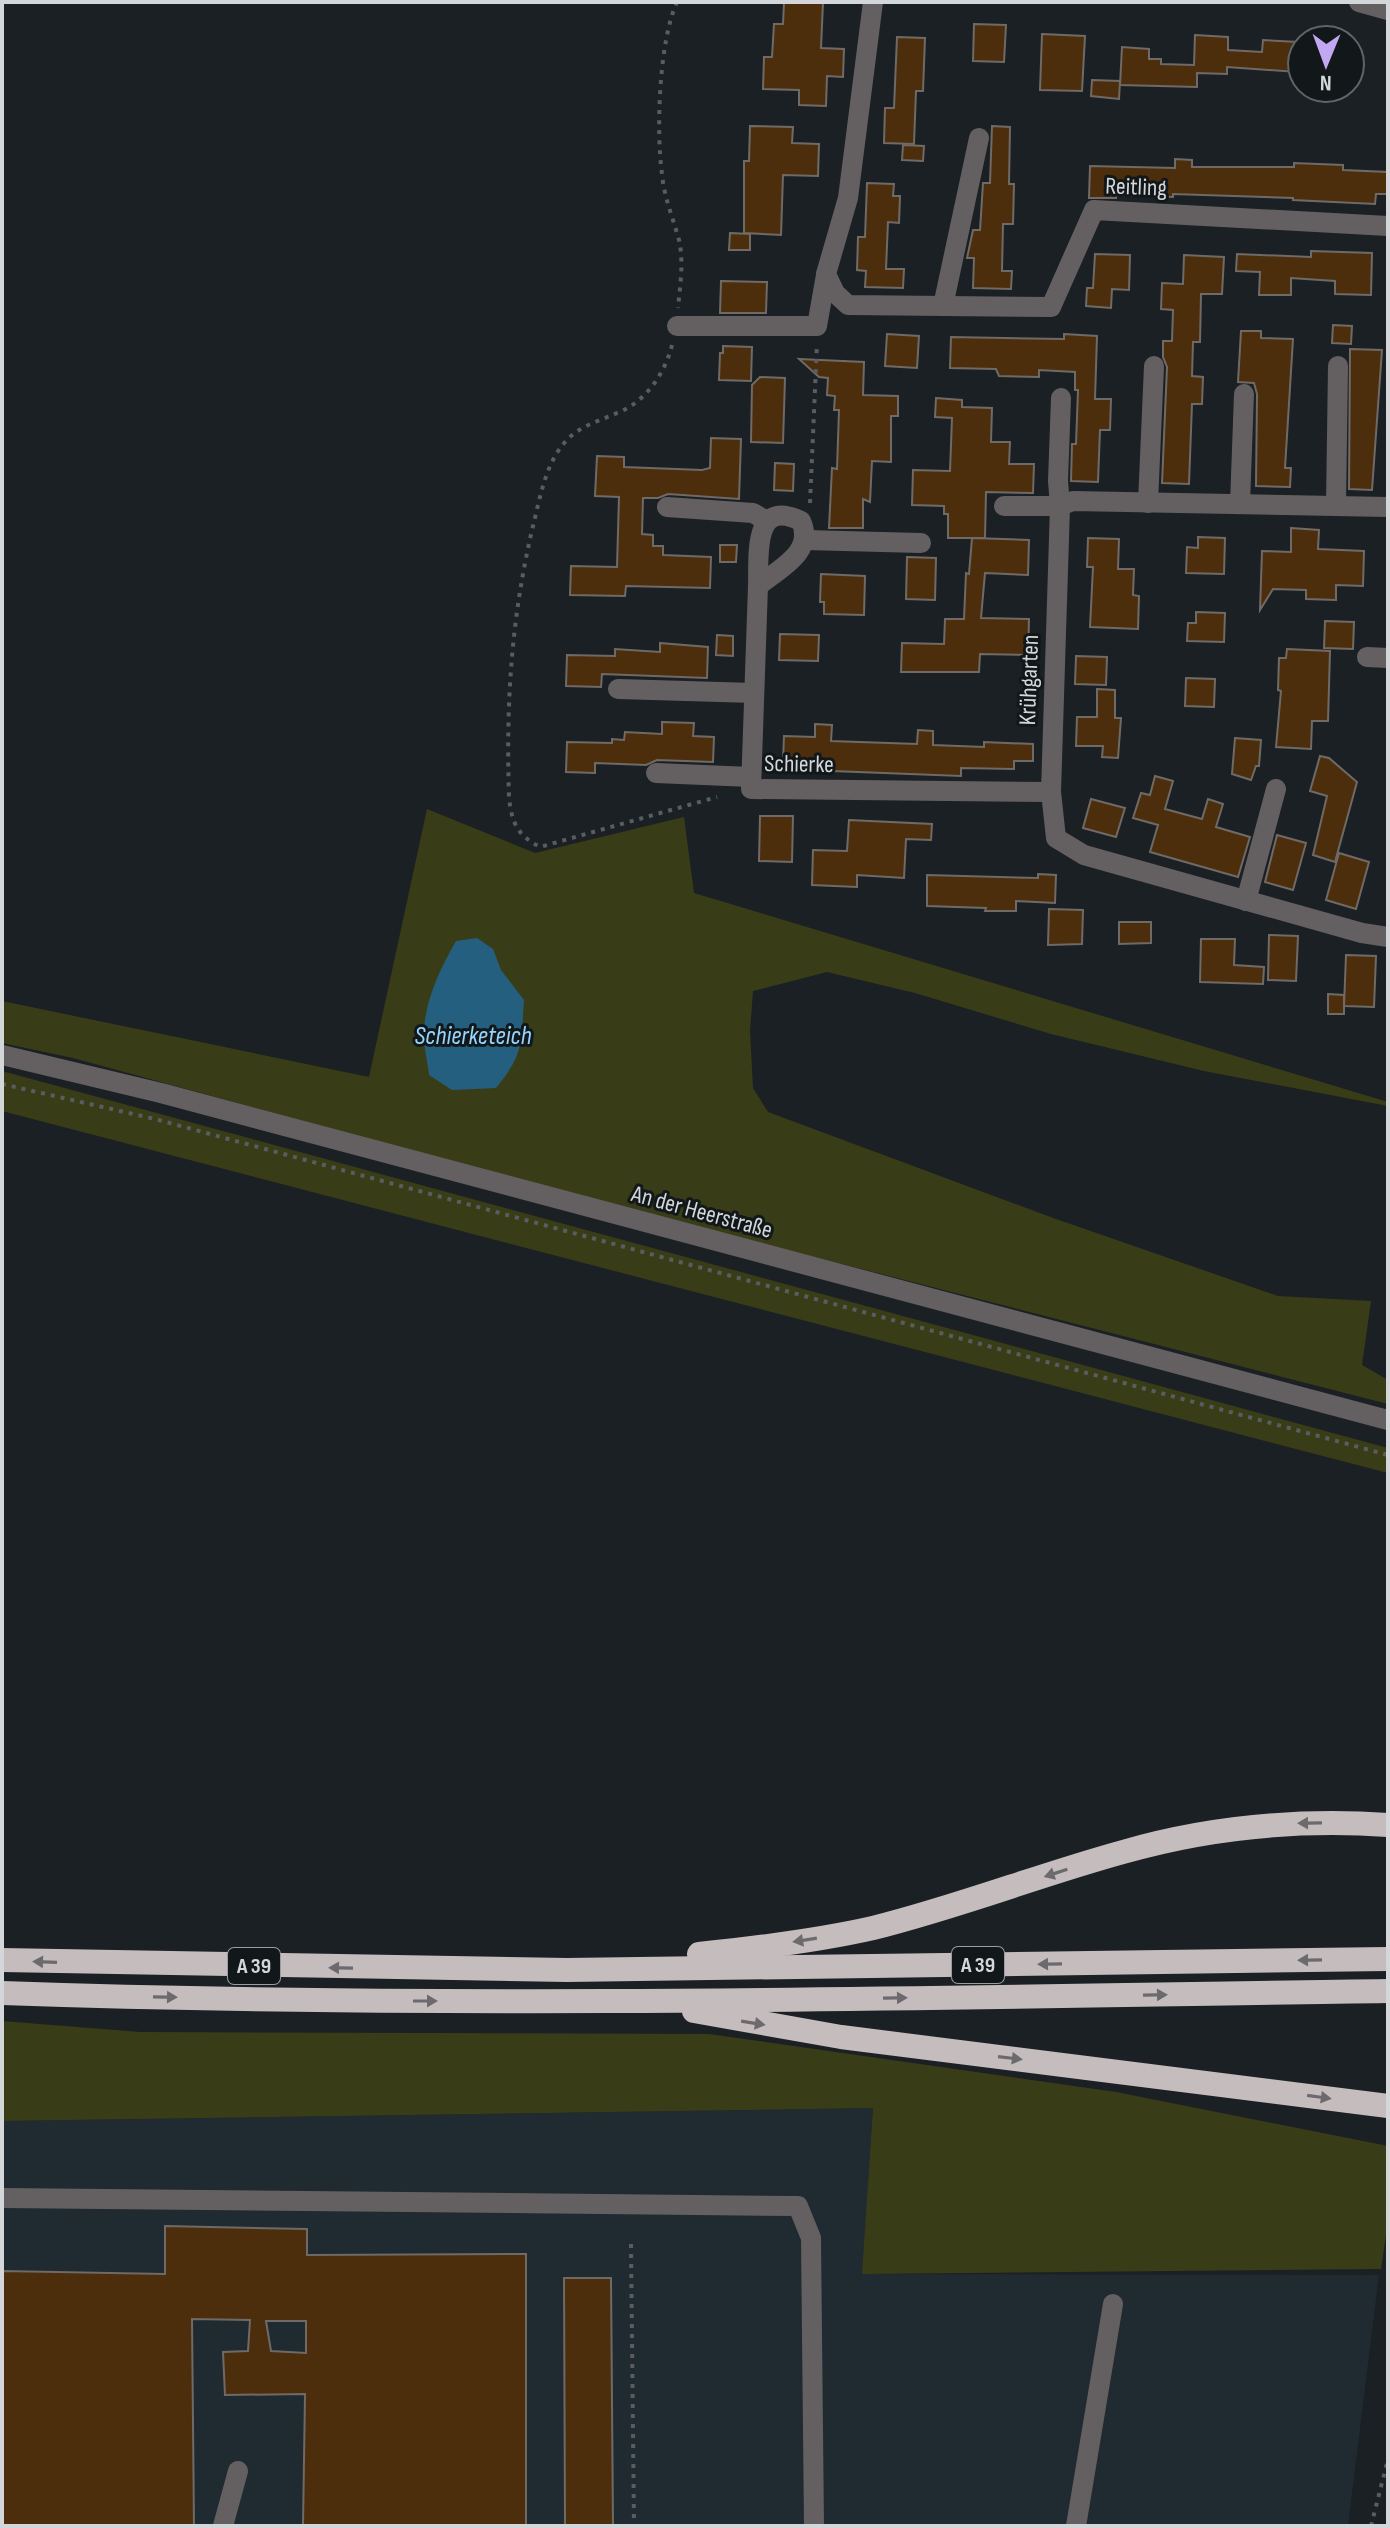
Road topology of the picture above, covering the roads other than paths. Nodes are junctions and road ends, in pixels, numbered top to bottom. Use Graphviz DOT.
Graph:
graph roads {
  1 [pos="873,2"];
  2 [pos="1359,2"];
  3 [pos="1388,10"];
  4 [pos="979,138"];
  5 [pos="1388,226"];
  6 [pos="826,274"];
  7 [pos="943,306"];
  8 [pos="677,326"];
  9 [pos="1154,366"];
  10 [pos="1338,366"];
  11 [pos="1244,394"];
  12 [pos="1061,398"];
  13 [pos="1148,503"];
  14 [pos="1240,504"];
  15 [pos="1004,506"];
  16 [pos="1060,506"];
  17 [pos="1336,506"];
  18 [pos="667,507"];
  19 [pos="1388,507"];
  20 [pos="767,521"];
  21 [pos="803,530"];
  22 [pos="921,543"];
  23 [pos="758,586"];
  24 [pos="1367,657"];
  25 [pos="1388,658"];
  26 [pos="618,689"];
  27 [pos="754,693"];
  28 [pos="656,773"];
  29 [pos="751,783"];
  30 [pos="1276,789"];
  31 [pos="1051,792"];
  32 [pos="1246,901"];
  33 [pos="1388,937"];
  34 [pos="2,1055"];
  35 [pos="1388,1420"];
  36 [pos="1388,1825"];
  37 [pos="1388,1959"];
  38 [pos="2,1960"];
  39 [pos="567,1970"];
  40 [pos="1388,1991"];
  41 [pos="2,1993"];
  42 [pos="649,2001"];
  43 [pos="1388,2106"];
  44 [pos="2,2198"];
  45 [pos="1113,2304"];
  46 [pos="238,2471"];
  47 [pos="223,2526"];
  48 [pos="814,2526"];
  49 [pos="1076,2526"];
  1 -- 6 [label="street"];
  2 -- 3 [label="street"];
  4 -- 7 [label="street"];
  5 -- 7 [label="street, Reitling"];
  6 -- 7 [label="street, Reitling"];
  6 -- 8 [label="street"];
  9 -- 13 [label="street"];
  10 -- 17 [label="street"];
  11 -- 14 [label="street"];
  12 -- 16 [label="street, Krühgarten"];
  13 -- 14 [label="street"];
  13 -- 16 [label="street"];
  14 -- 17 [label="street"];
  15 -- 16 [label="street"];
  16 -- 31 [label="street, Krühgarten"];
  17 -- 19 [label="street"];
  18 -- 20 [label="street"];
  20 -- 21 [label="street"];
  20 -- 23 [label="street, Schierke"];
  21 -- 22 [label="street"];
  21 -- 23 [label="street"];
  23 -- 27 [label="street, Schierke"];
  24 -- 25 [label="street"];
  26 -- 27 [label="street"];
  27 -- 29 [label="street, Schierke"];
  28 -- 29 [label="street"];
  29 -- 31 [label="street, Schierke"];
  30 -- 32 [label="street"];
  31 -- 32 [label="street, Krühgarten"];
  32 -- 33 [label="street, Krühgarten"];
  34 -- 35 [label="street, An der Heerstraße"];
  36 -- 39 [label="highway, one-way"];
  37 -- 39 [label="highway, A 39, one-way"];
  39 -- 38 [label="highway, A 39, one-way"];
  42 -- 40 [label="highway, A 39, one-way"];
  41 -- 42 [label="highway, A 39, one-way"];
  42 -- 43 [label="highway, one-way"];
  44 -- 48 [label="street"];
  45 -- 49 [label="street"];
  46 -- 47 [label="street"];
}
